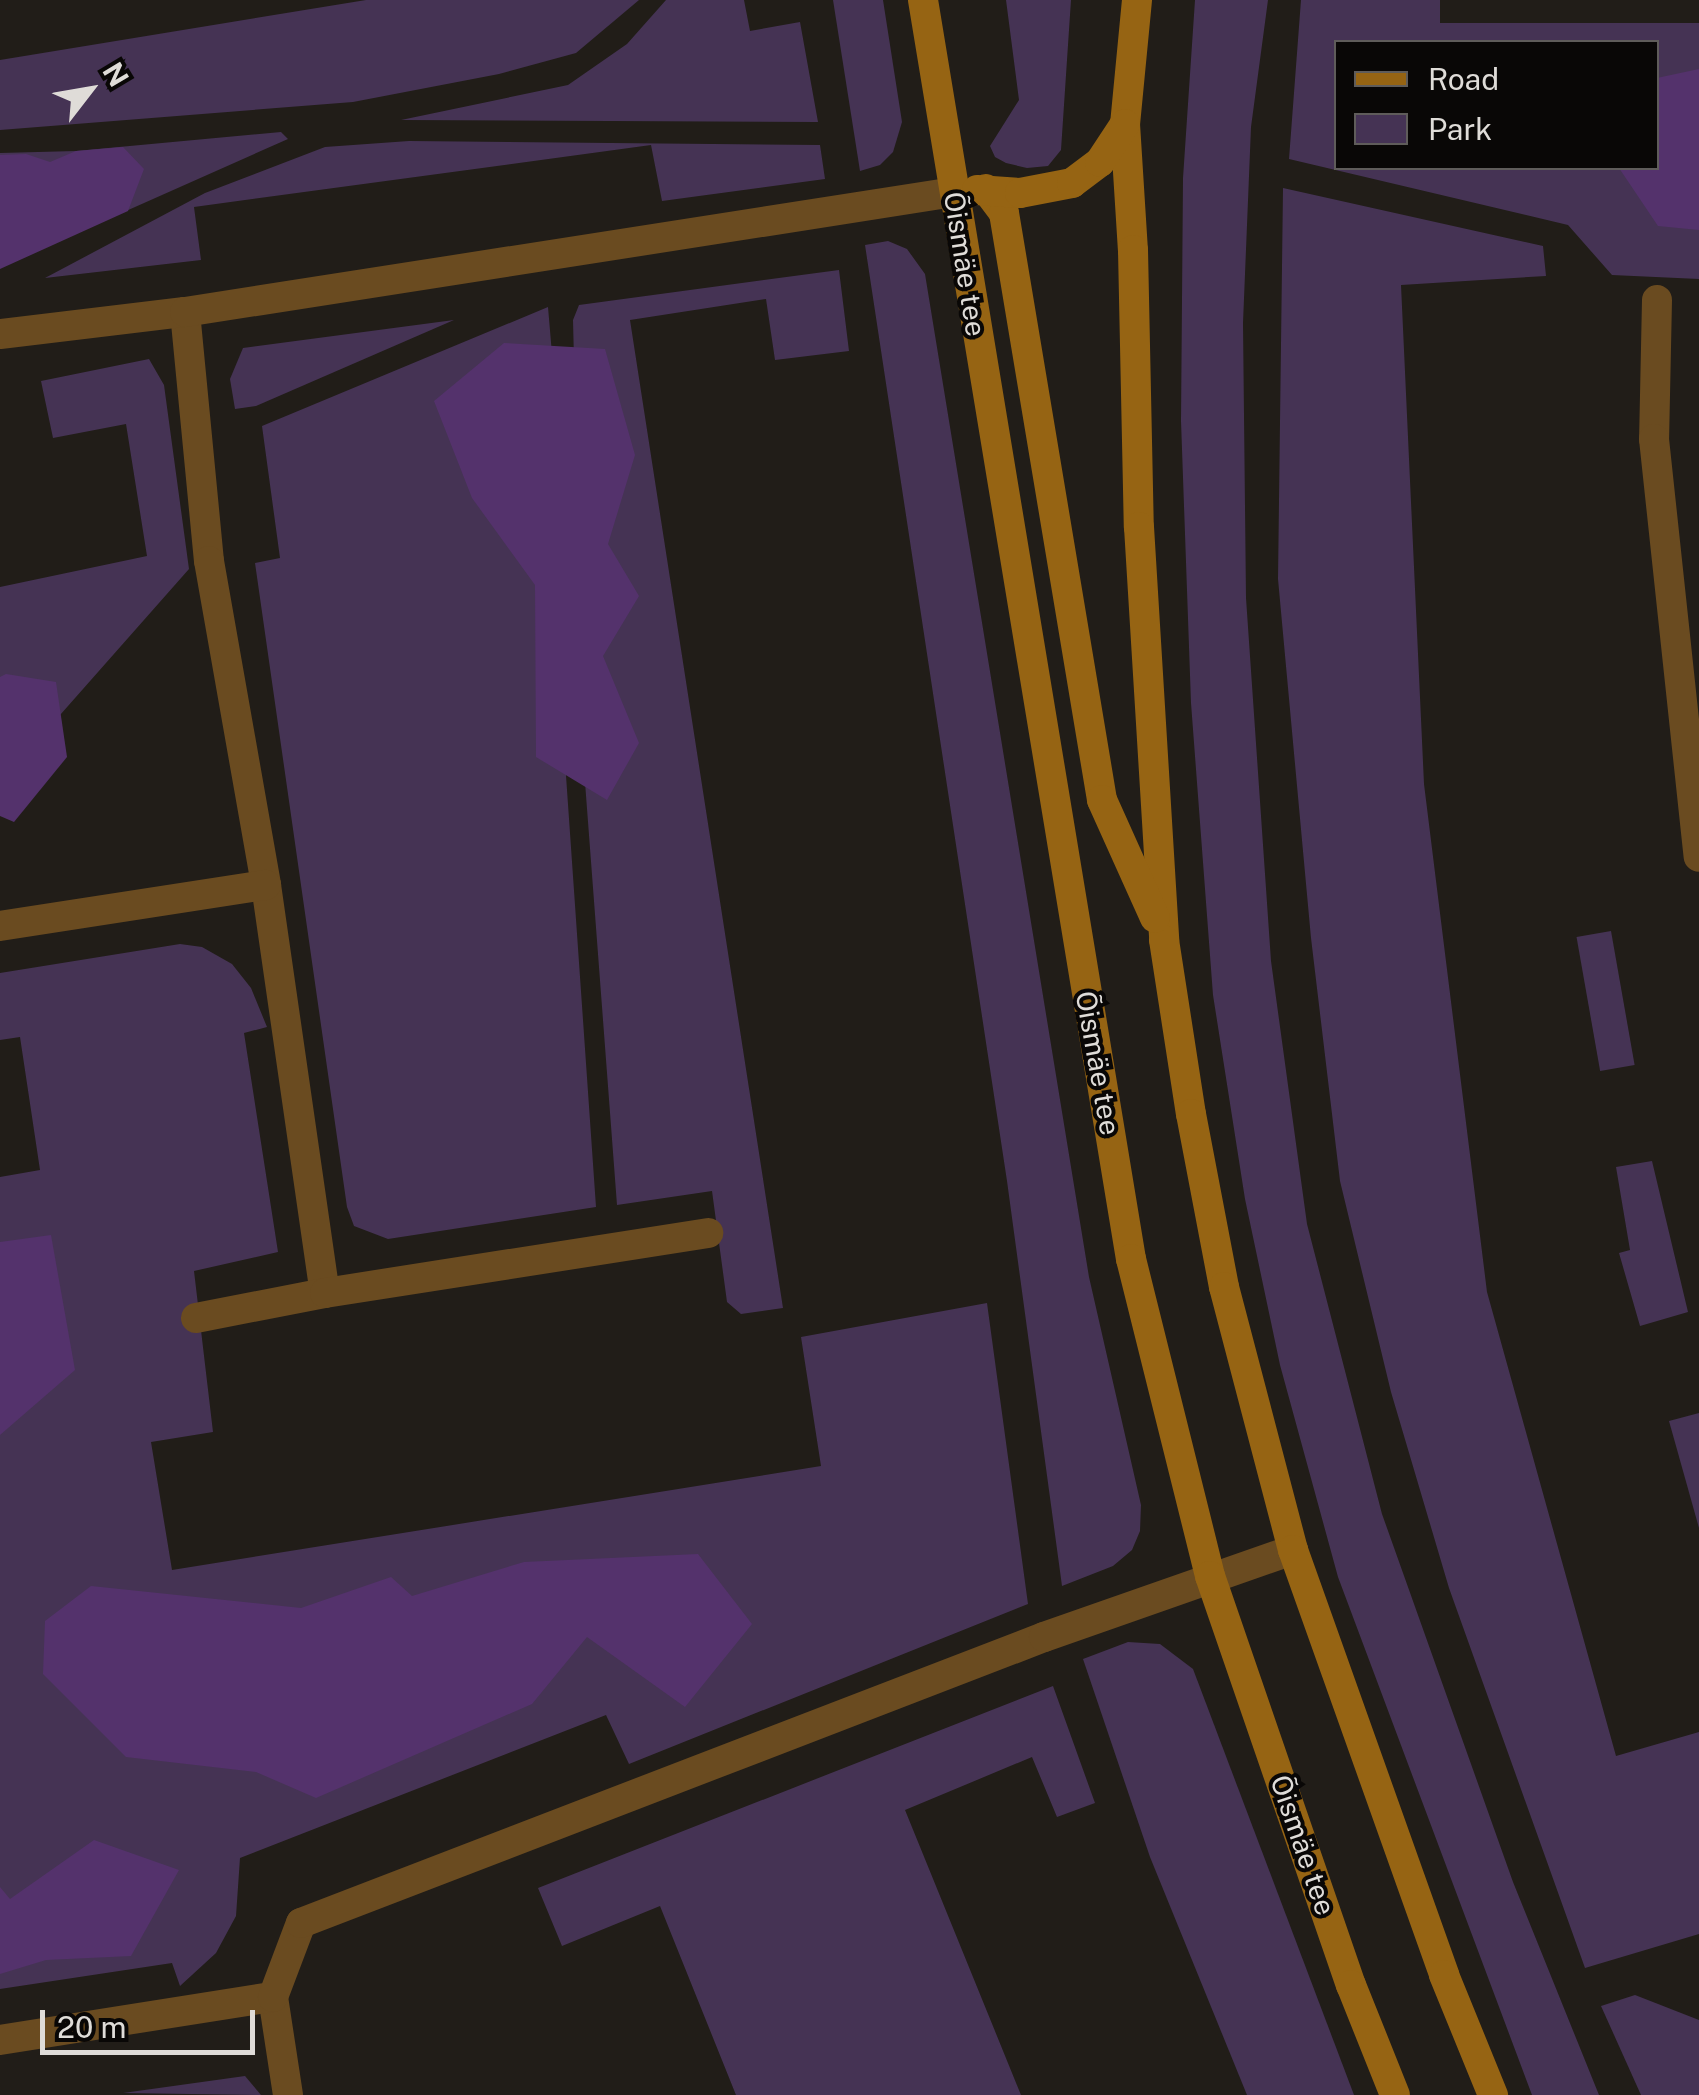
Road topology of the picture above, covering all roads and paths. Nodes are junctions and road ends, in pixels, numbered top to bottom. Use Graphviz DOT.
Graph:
graph roads {
  1 [pos="924,0"];
  2 [pos="1137,0"];
  3 [pos="1125,124"];
  4 [pos="986,188"];
  5 [pos="954,192"];
  6 [pos="1657,300"];
  7 [pos="186,312"];
  8 [pos="0,334"];
  9 [pos="1699,857"];
  10 [pos="266,885"];
  11 [pos="0,926"];
  12 [pos="1164,940"];
  13 [pos="708,1234"];
  14 [pos="325,1293"];
  15 [pos="196,1318"];
  16 [pos="1294,1550"];
  17 [pos="1210,1576"];
  18 [pos="273,1997"];
  19 [pos="0,2040"];
  20 [pos="288,2095"];
  21 [pos="1395,2095"];
  22 [pos="1493,2095"];
  1 -- 5 [label="main road, Õismäe tee"];
  2 -- 3 [label="main road"];
  3 -- 4 [label="main road"];
  3 -- 12 [label="main road"];
  4 -- 5 [label="main road"];
  4 -- 12 [label="main road"];
  5 -- 7 [label="street"];
  5 -- 17 [label="main road, Õismäe tee"];
  6 -- 9 [label="street"];
  7 -- 8 [label="street"];
  7 -- 10 [label="street"];
  10 -- 11 [label="street"];
  10 -- 14 [label="street"];
  12 -- 16 [label="main road"];
  13 -- 14 [label="street"];
  14 -- 15 [label="street"];
  16 -- 17 [label="street"];
  16 -- 22 [label="main road"];
  17 -- 18 [label="street"];
  17 -- 21 [label="main road, Õismäe tee"];
  18 -- 19 [label="street"];
  18 -- 20 [label="street"];
}
